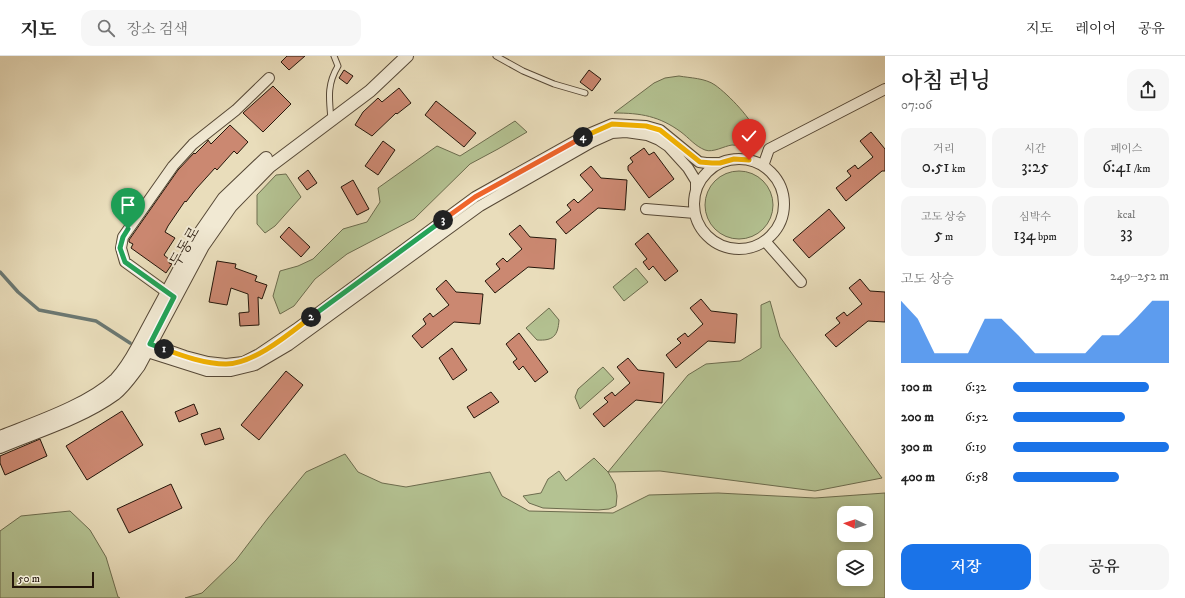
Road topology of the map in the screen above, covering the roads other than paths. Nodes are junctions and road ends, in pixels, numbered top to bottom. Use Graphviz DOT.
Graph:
graph roads {
  1 [pos="334,56"];
  2 [pos="398,56"];
  3 [pos="407,56"];
  4 [pos="496,56"];
  5 [pos="269,78"];
  6 [pos="885,89"];
  7 [pos="584,93"];
  8 [pos="331,115"];
  9 [pos="720,163"];
  10 [pos="763,166"];
  11 [pos="696,190"];
  12 [pos="646,209"];
  13 [pos="695,213"];
  14 [pos="765,241"];
  15 [pos="801,282"];
  16 [pos="171,295"];
  17 [pos="144,346"];
  18 [pos="0,437"];
  19 [pos="0,447"];
  1 -- 8 [label="lane"];
  2 -- 8 [label="street, 두동로"];
  3 -- 8 [label="street, 두동로"];
  4 -- 7 [label="lane"];
  5 -- 16 [label="street"];
  6 -- 10 [label="street"];
  8 -- 16 [label="street, 두동로"];
  9 -- 10 [label="street"];
  9 -- 11 [label="street"];
  9 -- 17 [label="street"];
  10 -- 14 [label="street"];
  11 -- 13 [label="street"];
  11 -- 17 [label="street"];
  12 -- 13 [label="street"];
  13 -- 14 [label="street"];
  14 -- 15 [label="street"];
  16 -- 17 [label="street, 두동로"];
  17 -- 18 [label="street, 두동로"];
  17 -- 19 [label="street, 두동로"];
}
